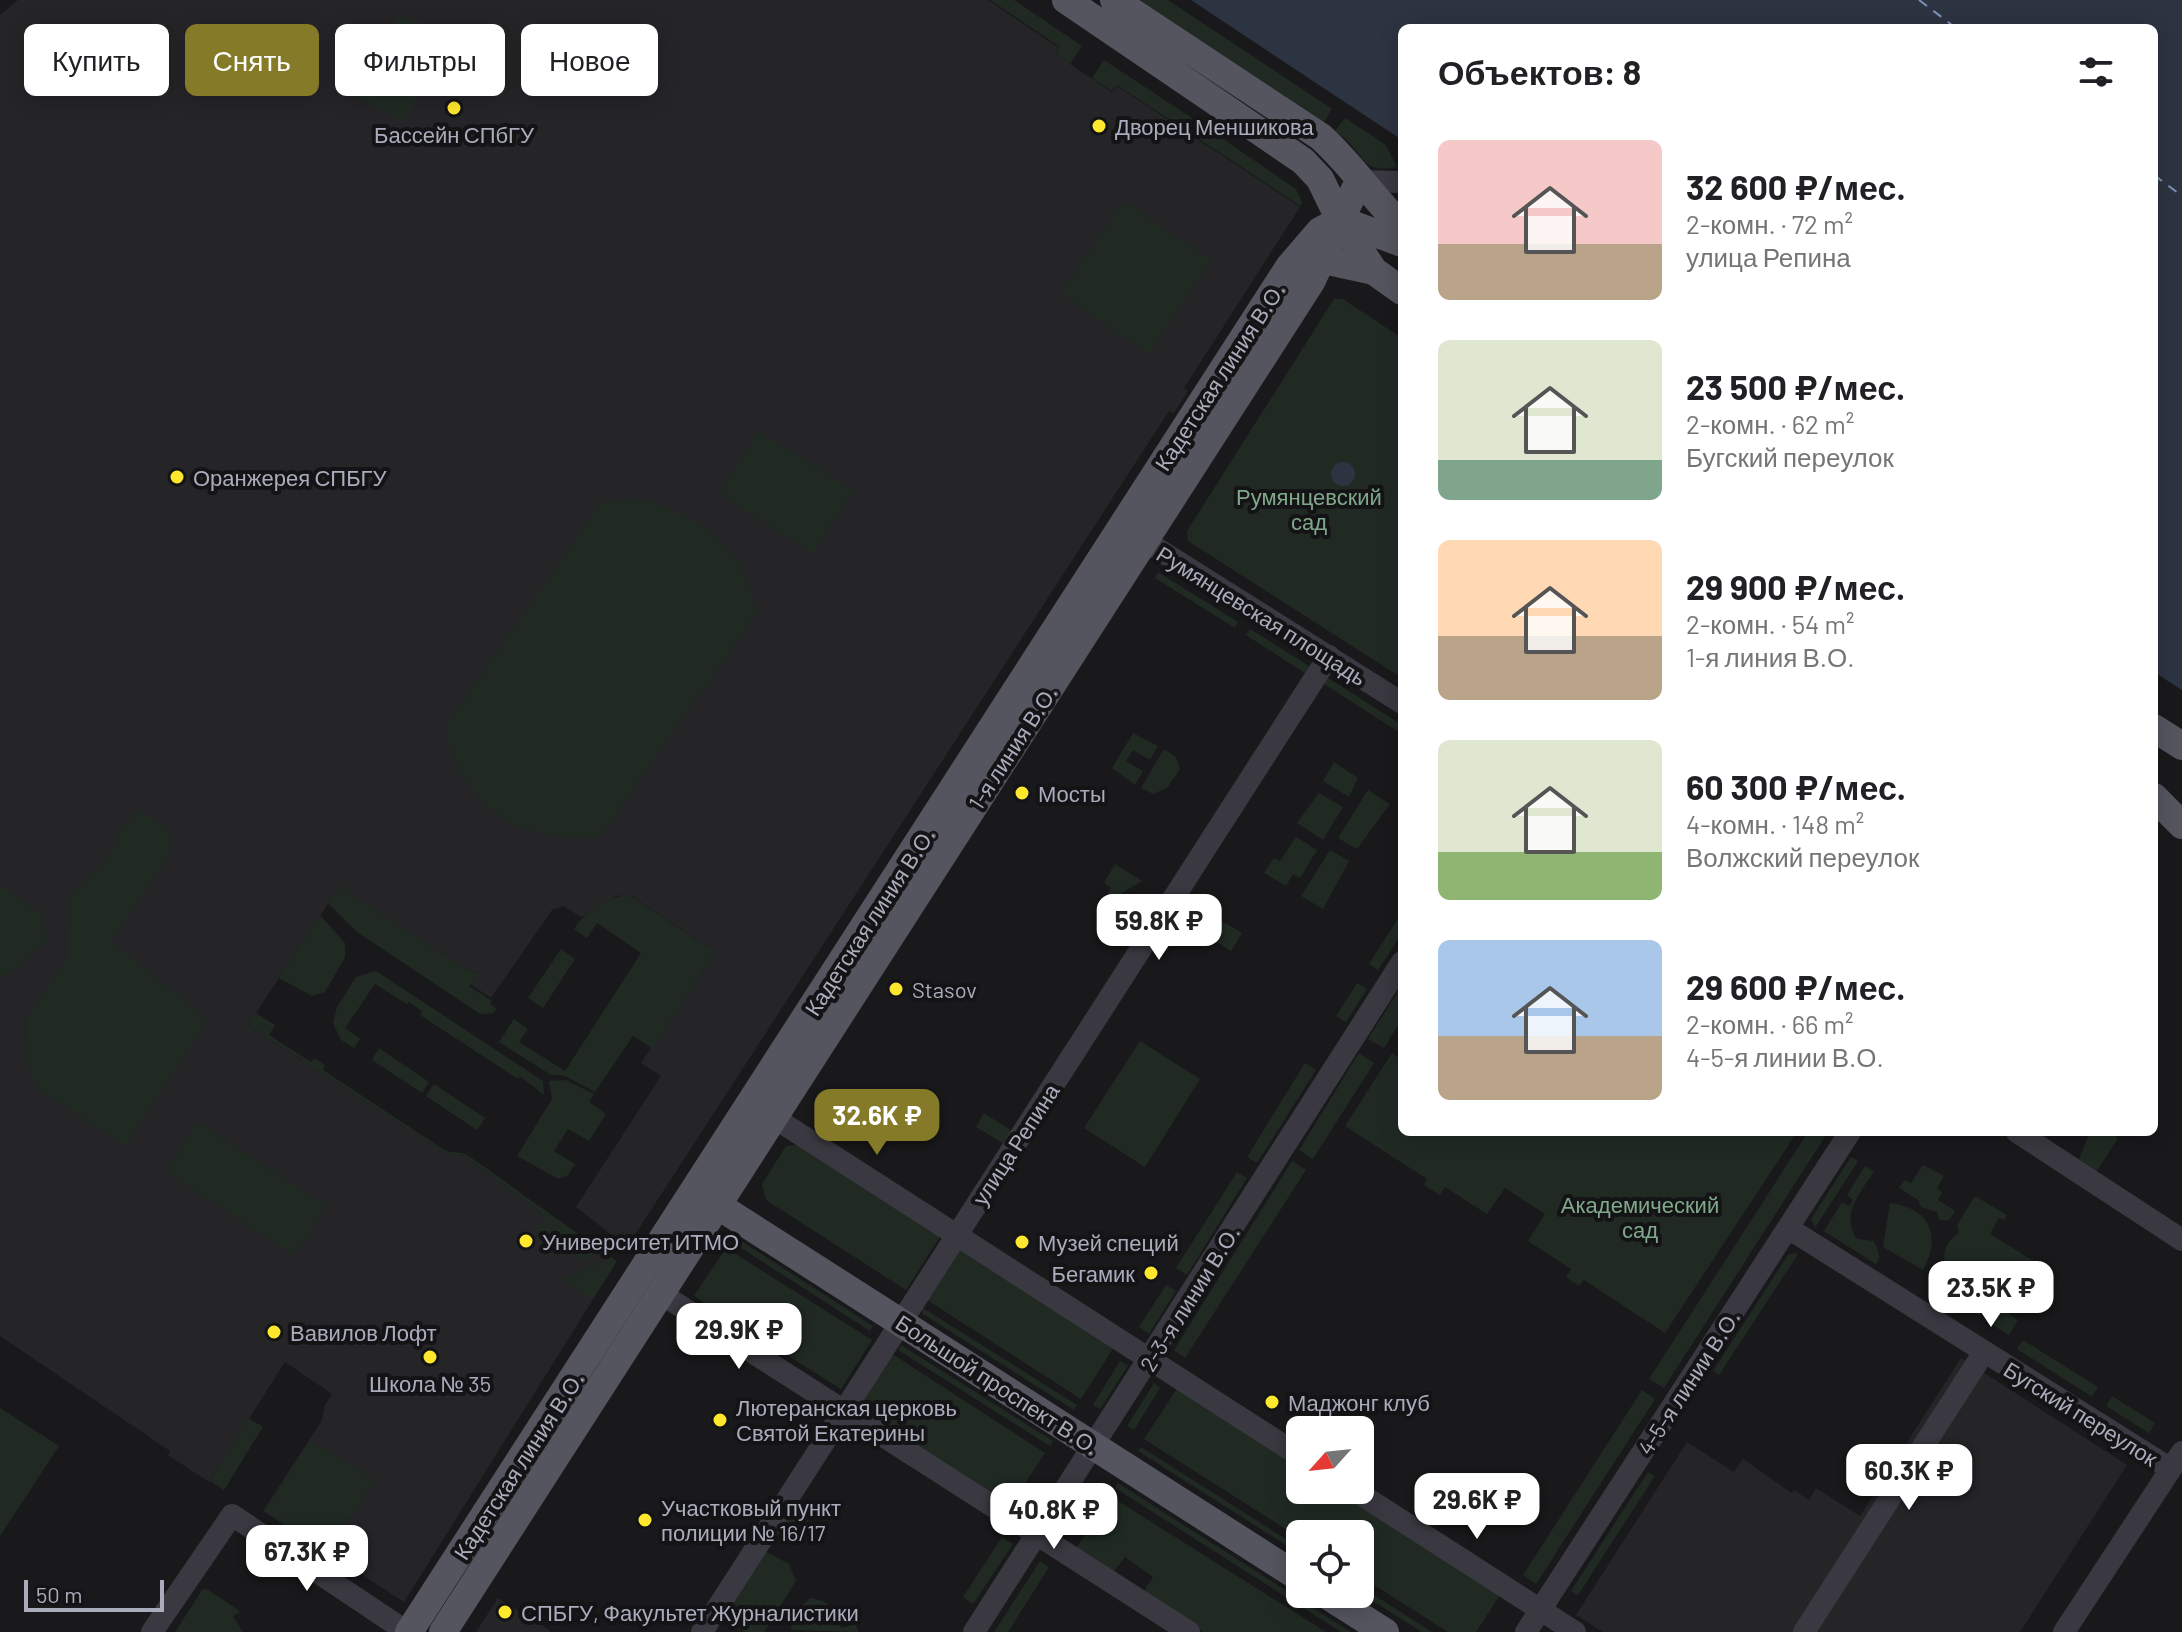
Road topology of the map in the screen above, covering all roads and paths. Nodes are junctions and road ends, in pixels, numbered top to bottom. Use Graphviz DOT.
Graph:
graph roads {
  1 [pos="1066,0"];
  2 [pos="1114,0"];
  3 [pos="1359,181"];
  4 [pos="1398,182"];
  5 [pos="1340,220"];
  6 [pos="1398,222"];
  7 [pos="1398,242"];
  8 [pos="1324,260"];
  9 [pos="1374,271"];
  10 [pos="1398,288"];
  11 [pos="1134,534"];
  12 [pos="1329,656"];
  13 [pos="1398,700"];
  14 [pos="2158,731"];
  15 [pos="2182,746"];
  16 [pos="2158,785"];
  17 [pos="2182,800"];
  18 [pos="2158,801"];
  19 [pos="2182,825"];
  20 [pos="1398,968"];
  21 [pos="773,1117"];
  22 [pos="1847,1136"];
  23 [pos="2023,1136"];
  24 [pos="706,1198"];
  25 [pos="1788,1228"];
  26 [pos="956,1235"];
  27 [pos="2182,1240"];
  28 [pos="660,1293"];
  29 [pos="900,1322"];
  30 [pos="1984,1352"];
  31 [pos="1150,1360"];
  32 [pos="844,1411"];
  33 [pos="1094,1446"];
  34 [pos="1286,1447"];
  35 [pos="2176,1460"];
  36 [pos="1374,1503"];
  37 [pos="1037,1535"];
  38 [pos="1286,1569"];
  39 [pos="1347,1608"];
  40 [pos="1541,1610"];
  41 [pos="152,1632"];
  42 [pos="408,1632"];
  43 [pos="443,1632"];
  44 [pos="702,1632"];
  45 [pos="974,1632"];
  46 [pos="1189,1632"];
  47 [pos="1385,1632"];
  48 [pos="1526,1632"];
  49 [pos="1575,1632"];
  50 [pos="1804,1632"];
  51 [pos="2064,1632"];
  1 -- 5 [label="main road"];
  2 -- 3 [label="main road"];
  3 -- 4 [label="street"];
  3 -- 5 [label="main road, 1-я линия В.О."];
  3 -- 6 [label="main road"];
  5 -- 7 [label="main road"];
  5 -- 8 [label="main road, 1-я линия В.О."];
  5 -- 9 [label="main road"];
  5 -- 11 [label="main road, Кадетская линия В.О."];
  8 -- 9 [label="main road"];
  8 -- 11 [label="main road, 1-я линия В.О."];
  9 -- 10 [label="main road"];
  11 -- 12 [label="street, Румянцевская площадь"];
  11 -- 21 [label="main road, 1-я линия В.О."];
  11 -- 24 [label="main road, Кадетская линия В.О."];
  12 -- 13 [label="street, Румянцевская площадь"];
  12 -- 26 [label="street, улица Репина"];
  14 -- 15 [label="main road"];
  16 -- 17 [label="main road"];
  18 -- 19 [label="main road"];
  20 -- 31 [label="street, 2-3-я линии В.О."];
  21 -- 24 [label="main road, 1-я линия В.О."];
  21 -- 26 [label="street"];
  22 -- 25 [label="street, 4-5-я линии В.О."];
  23 -- 27 [label="street"];
  24 -- 28 [label="main road, 1-я линия В.О."];
  24 -- 29 [label="main road, Большой проспект В.О."];
  24 -- 42 [label="main road, Кадетская линия В.О."];
  25 -- 30 [label="street, Бугский переулок"];
  25 -- 40 [label="street, 4-5-я линии В.О."];
  26 -- 29 [label="street, улица Репина"];
  26 -- 31 [label="street"];
  28 -- 32 [label="street"];
  28 -- 43 [label="main road, 1-я линия В.О."];
  29 -- 32 [label="street, улица Репина"];
  29 -- 33 [label="main road, Большой проспект В.О."];
  30 -- 35 [label="street, Бугский переулок"];
  30 -- 50 [label="street"];
  31 -- 33 [label="street, 2-3-я линии В.О."];
  31 -- 34 [label="street"];
  32 -- 37 [label="street"];
  32 -- 44 [label="street, улица Репина"];
  33 -- 37 [label="street, 2-3-я линии В.О."];
  33 -- 38 [label="main road, Большой проспект В.О."];
  35 -- 51 [label="street"];
  36 -- 40 [label="street"];
  37 -- 45 [label="street, 2-3-я линии В.О."];
  37 -- 46 [label="street"];
  39 -- 47 [label="main road"];
  40 -- 48 [label="street, 4-5-я линии В.О."];
  40 -- 49 [label="street"];
  41 -- 42 [label="street"];
}
